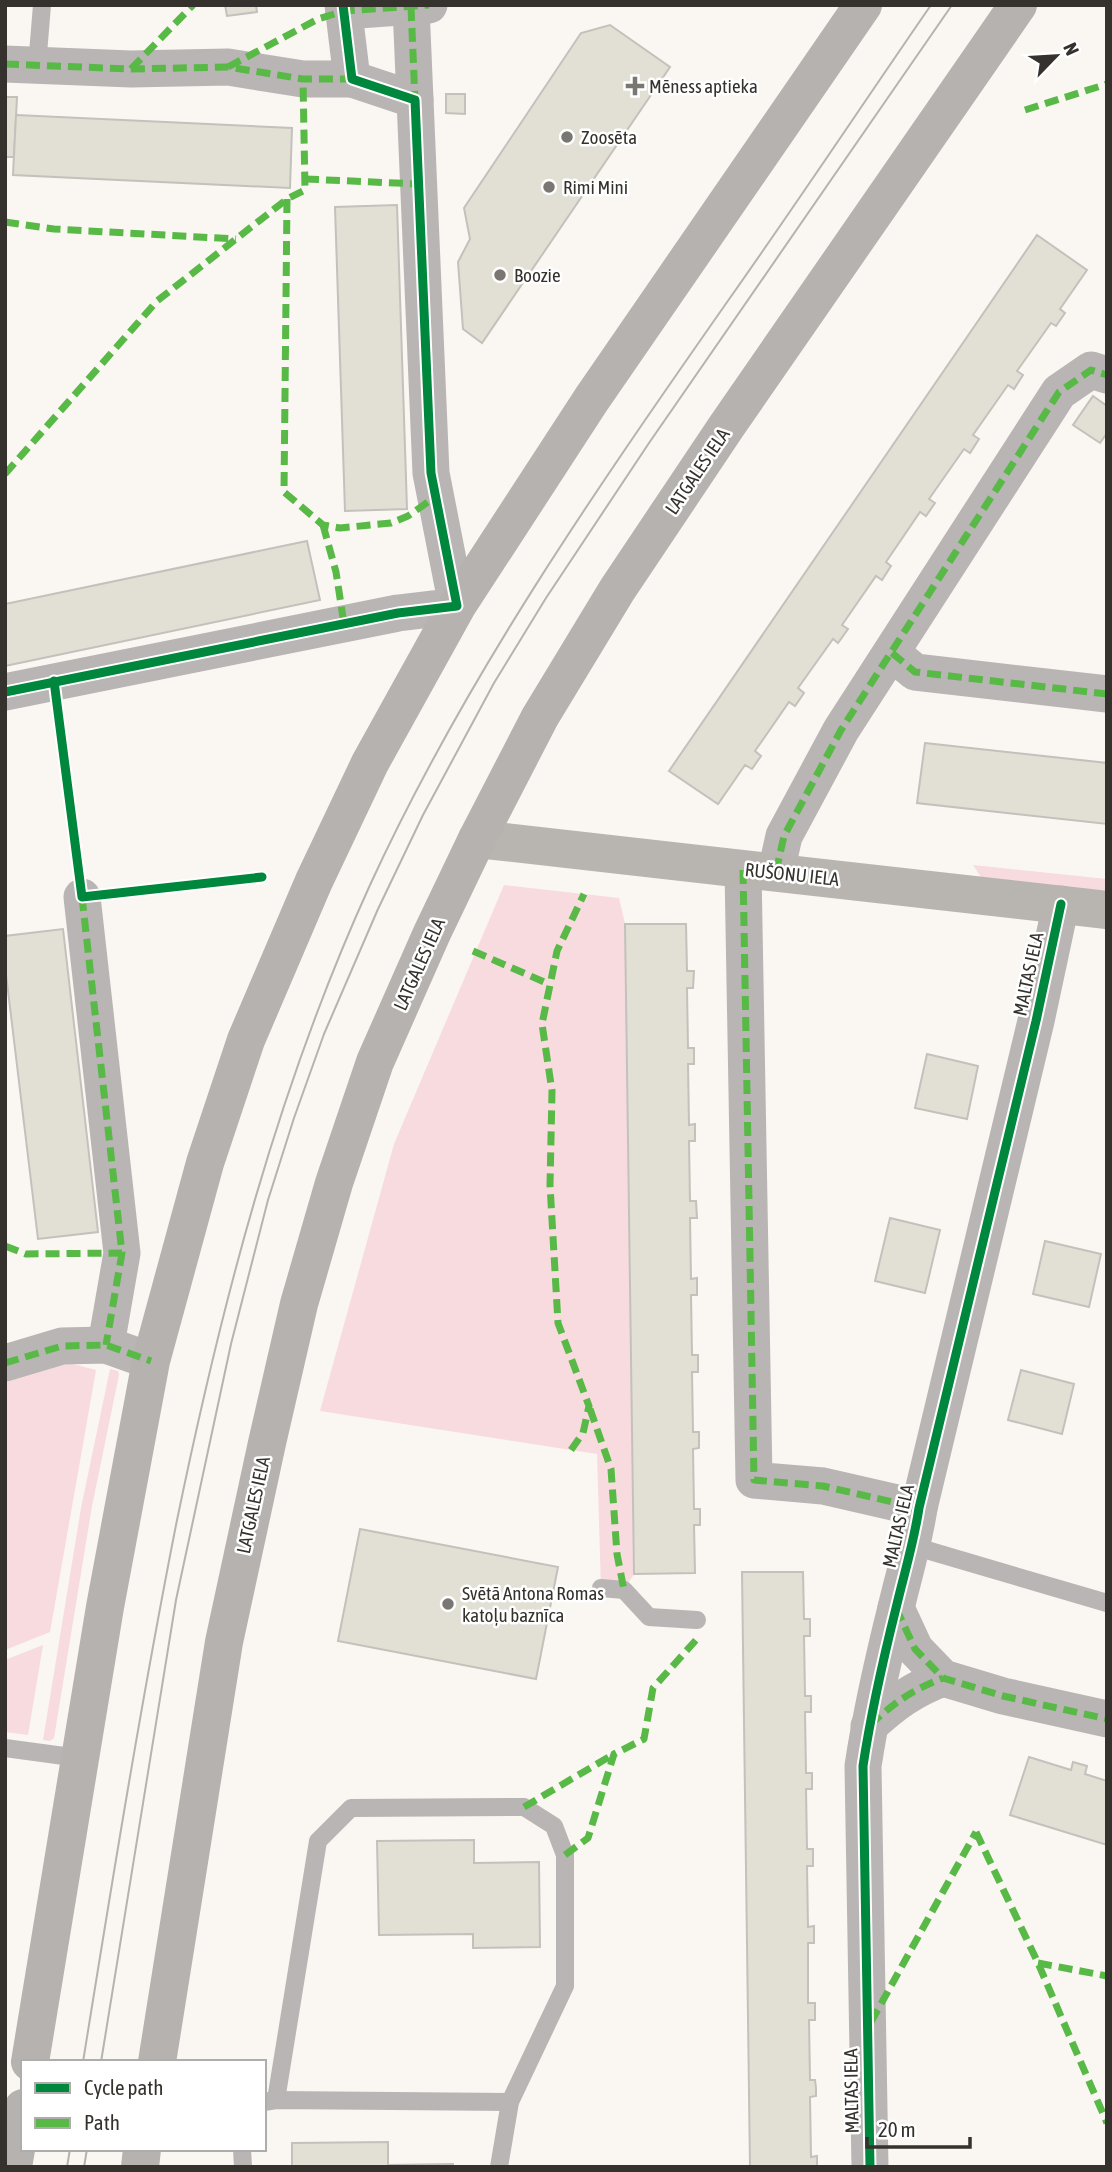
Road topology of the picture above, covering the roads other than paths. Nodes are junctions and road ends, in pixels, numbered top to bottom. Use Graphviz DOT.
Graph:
graph roads {
  1 [pos="43,5"];
  2 [pos="863,5"];
  3 [pos="1018,5"];
  4 [pos="420,6"];
  5 [pos="343,8"];
  6 [pos="21,65"];
  7 [pos="352,79"];
  8 [pos="415,100"];
  9 [pos="1107,375"];
  10 [pos="457,606"];
  11 [pos="892,653"];
  12 [pos="5,691"];
  13 [pos="1107,694"];
  14 [pos="477,839"];
  15 [pos="760,871"];
  16 [pos="82,897"];
  17 [pos="1061,904"];
  18 [pos="1107,910"];
  19 [pos="106,1345"];
  20 [pos="150,1361"];
  21 [pos="5,1363"];
  22 [pos="919,1508"];
  23 [pos="913,1546"];
  24 [pos="601,1588"];
  25 [pos="1107,1603"];
  26 [pos="896,1608"];
  27 [pos="697,1620"];
  28 [pos="943,1678"];
  29 [pos="1107,1719"];
  30 [pos="869,1726"];
  31 [pos="5,1748"];
  32 [pos="79,1758"];
  33 [pos="30,2060"];
  34 [pos="157,2060"];
  35 [pos="270,2101"];
  36 [pos="510,2102"];
  37 [pos="21,2120"];
  38 [pos="13,2167"];
  39 [pos="499,2167"];
  40 [pos="870,2167"];
  1 -- 6 [label="lane"];
  2 -- 10 [label="highway"];
  3 -- 14 [label="highway, LATGALES IELA"];
  4 -- 5 [label="street"];
  4 -- 8 [label="street"];
  5 -- 7 [label="street"];
  6 -- 7 [label="street"];
  7 -- 8 [label="street"];
  8 -- 10 [label="street"];
  9 -- 11 [label="street"];
  10 -- 12 [label="street"];
  10 -- 20 [label="highway"];
  11 -- 13 [label="street"];
  11 -- 15 [label="street"];
  14 -- 15 [label="street, RUŠONU IELA"];
  14 -- 34 [label="highway, LATGALES IELA"];
  15 -- 17 [label="street, RUŠONU IELA"];
  15 -- 22 [label="street"];
  16 -- 19 [label="street"];
  17 -- 18 [label="street, RUŠONU IELA"];
  17 -- 22 [label="street, MALTAS IELA"];
  19 -- 20 [label="street"];
  19 -- 21 [label="street"];
  20 -- 32 [label="highway"];
  22 -- 23 [label="street, MALTAS IELA"];
  23 -- 25 [label="lane"];
  23 -- 26 [label="street, MALTAS IELA"];
  24 -- 27 [label="lane"];
  26 -- 28 [label="street"];
  26 -- 30 [label="street, MALTAS IELA"];
  28 -- 29 [label="street"];
  28 -- 30 [label="street"];
  30 -- 40 [label="street, MALTAS IELA"];
  31 -- 32 [label="lane"];
  32 -- 33 [label="highway"];
  35 -- 36 [label="lane"];
  35 -- 36 [label="lane"];
  36 -- 39 [label="lane"];
  37 -- 38 [label="highway"];
}
